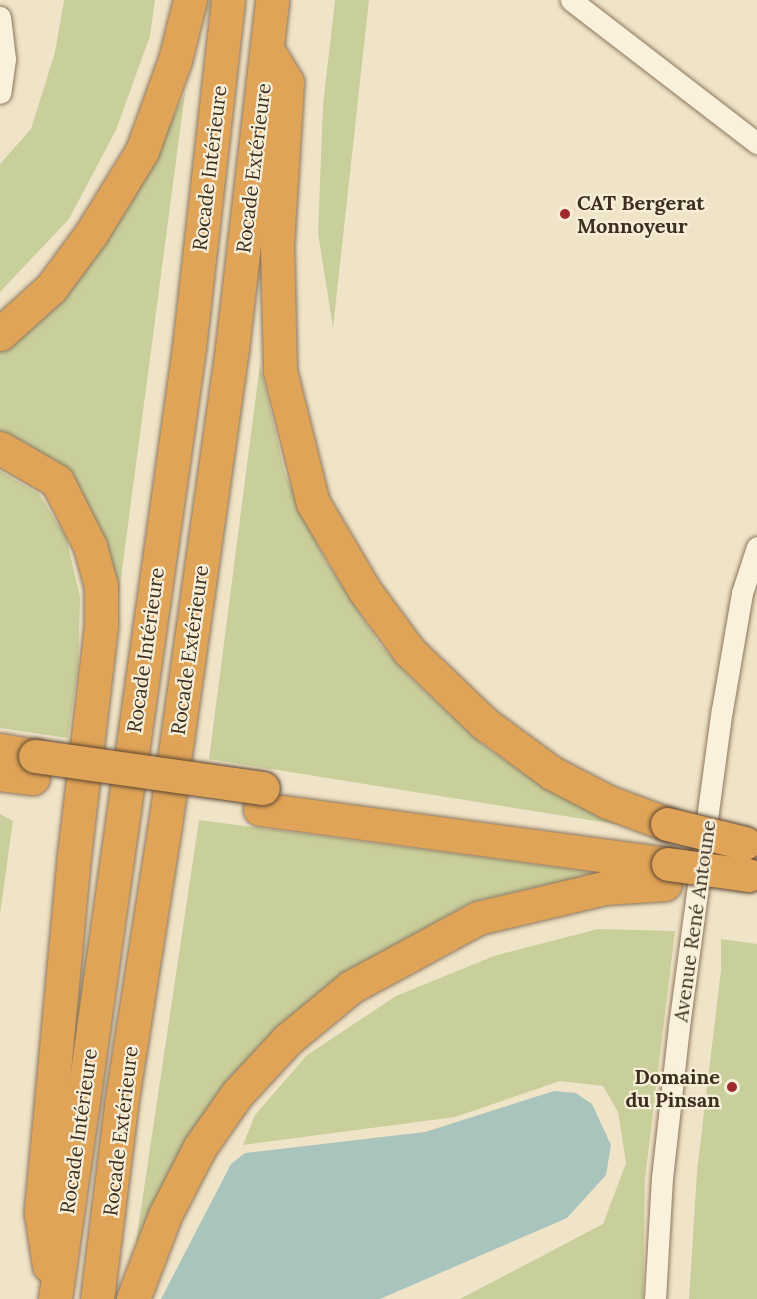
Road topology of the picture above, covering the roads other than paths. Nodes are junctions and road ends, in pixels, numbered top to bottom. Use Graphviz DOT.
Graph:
graph roads {
  1 [pos="190,0"];
  2 [pos="228,0"];
  3 [pos="273,0"];
  4 [pos="571,0"];
  5 [pos="0,17"];
  6 [pos="267,49"];
  7 [pos="0,93"];
  8 [pos="757,144"];
  9 [pos="0,334"];
  10 [pos="0,448"];
  11 [pos="757,547"];
  12 [pos="0,750"];
  13 [pos="34,767"];
  14 [pos="0,774"];
  15 [pos="667,854"];
  16 [pos="752,867"];
  17 [pos="54,1299"];
  18 [pos="97,1299"];
  19 [pos="133,1299"];
  20 [pos="656,1299"];
  1 -- 9 [label="highway"];
  2 -- 17 [label="highway, Rocade Intérieure"];
  3 -- 6 [label="highway, Rocade Extérieure"];
  4 -- 8 [label="street"];
  5 -- 7 [label="street"];
  6 -- 15 [label="highway"];
  6 -- 18 [label="highway, Rocade Extérieure"];
  10 -- 17 [label="highway"];
  11 -- 20 [label="street, Avenue René Antoune"];
  12 -- 13 [label="highway"];
  13 -- 14 [label="highway"];
  13 -- 15 [label="highway"];
  15 -- 16 [label="highway"];
  15 -- 16 [label="highway, bridge"];
  15 -- 19 [label="highway"];
}
